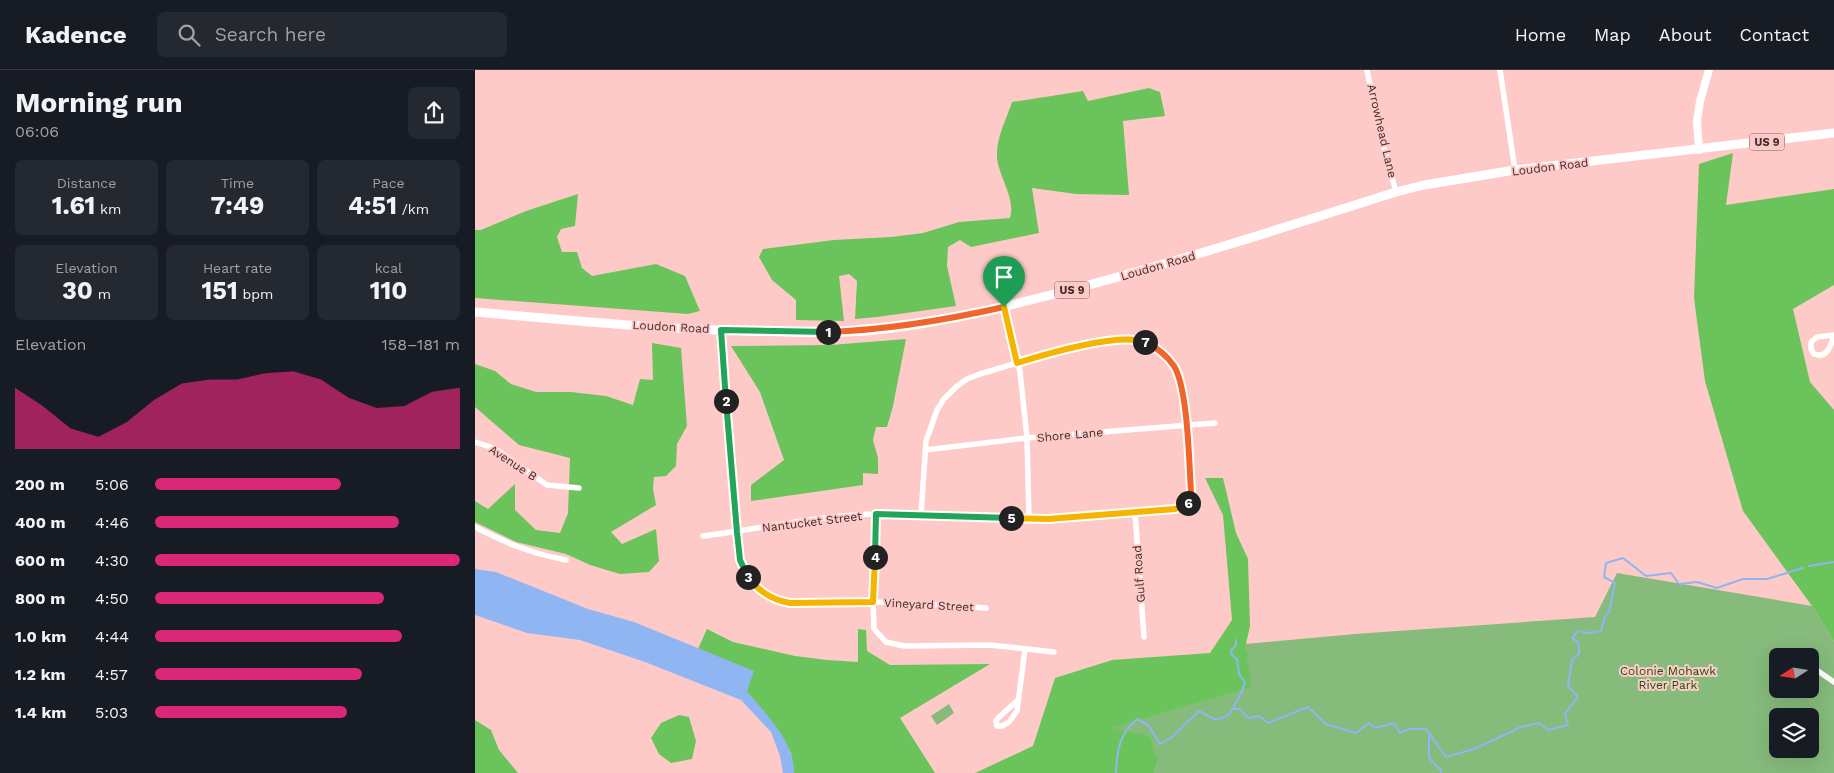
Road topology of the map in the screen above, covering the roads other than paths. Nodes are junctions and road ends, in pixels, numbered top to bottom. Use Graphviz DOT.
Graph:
graph roads {
  1 [pos="1367,70"];
  2 [pos="1500,70"];
  3 [pos="1707,70"];
  4 [pos="1834,134"];
  5 [pos="1699,150"];
  6 [pos="1515,170"];
  7 [pos="1396,192"];
  8 [pos="1004,307"];
  9 [pos="475,312"];
  10 [pos="721,330"];
  11 [pos="1017,363"];
  12 [pos="1215,423"];
  13 [pos="1186,426"];
  14 [pos="1027,438"];
  15 [pos="475,442"];
  16 [pos="925,450"];
  17 [pos="579,488"];
  18 [pos="1135,512"];
  19 [pos="876,514"];
  20 [pos="921,515"];
  21 [pos="1029,519"];
  22 [pos="475,527"];
  23 [pos="737,532"];
  24 [pos="703,536"];
  25 [pos="567,560"];
  26 [pos="873,602"];
  27 [pos="985,608"];
  28 [pos="1143,637"];
  29 [pos="1025,649"];
  30 [pos="1054,652"];
  31 [pos="1819,672"];
  32 [pos="1834,682"];
  33 [pos="1018,700"];
  1 -- 7 [label="street, Arrowhead Lane"];
  2 -- 6 [label="street"];
  3 -- 5 [label="street"];
  4 -- 5 [label="main road, Loudon Road / US 9"];
  5 -- 6 [label="main road, Loudon Road / US 9"];
  6 -- 7 [label="main road, Loudon Road / US 9"];
  7 -- 8 [label="main road, Loudon Road / US 9"];
  8 -- 10 [label="main road, Loudon Road / US 9"];
  8 -- 11 [label="street"];
  9 -- 10 [label="main road, Loudon Road / US 9"];
  10 -- 23 [label="street"];
  11 -- 13 [label="street, Nantucket Street"];
  11 -- 14 [label="street"];
  11 -- 16 [label="street, Nantucket Street"];
  12 -- 13 [label="street, Shore Lane"];
  13 -- 14 [label="street, Shore Lane"];
  13 -- 18 [label="street, Nantucket Street"];
  14 -- 16 [label="street, Shore Lane"];
  14 -- 21 [label="street"];
  15 -- 17 [label="street, Avenue B"];
  16 -- 20 [label="street, Nantucket Street"];
  18 -- 21 [label="street, Nantucket Street"];
  18 -- 28 [label="street, Gulf Road"];
  19 -- 20 [label="street, Nantucket Street"];
  19 -- 23 [label="street, Nantucket Street"];
  19 -- 26 [label="street, Vineyard Street"];
  20 -- 21 [label="street, Nantucket Street"];
  22 -- 25 [label="street"];
  23 -- 24 [label="street, Nantucket Street"];
  23 -- 26 [label="street"];
  26 -- 27 [label="street, Vineyard Street"];
  26 -- 29 [label="street, Vineyard Street"];
  29 -- 30 [label="street"];
  29 -- 33 [label="street"];
  31 -- 32 [label="street"];
  33 -- 33 [label="street"];
}
